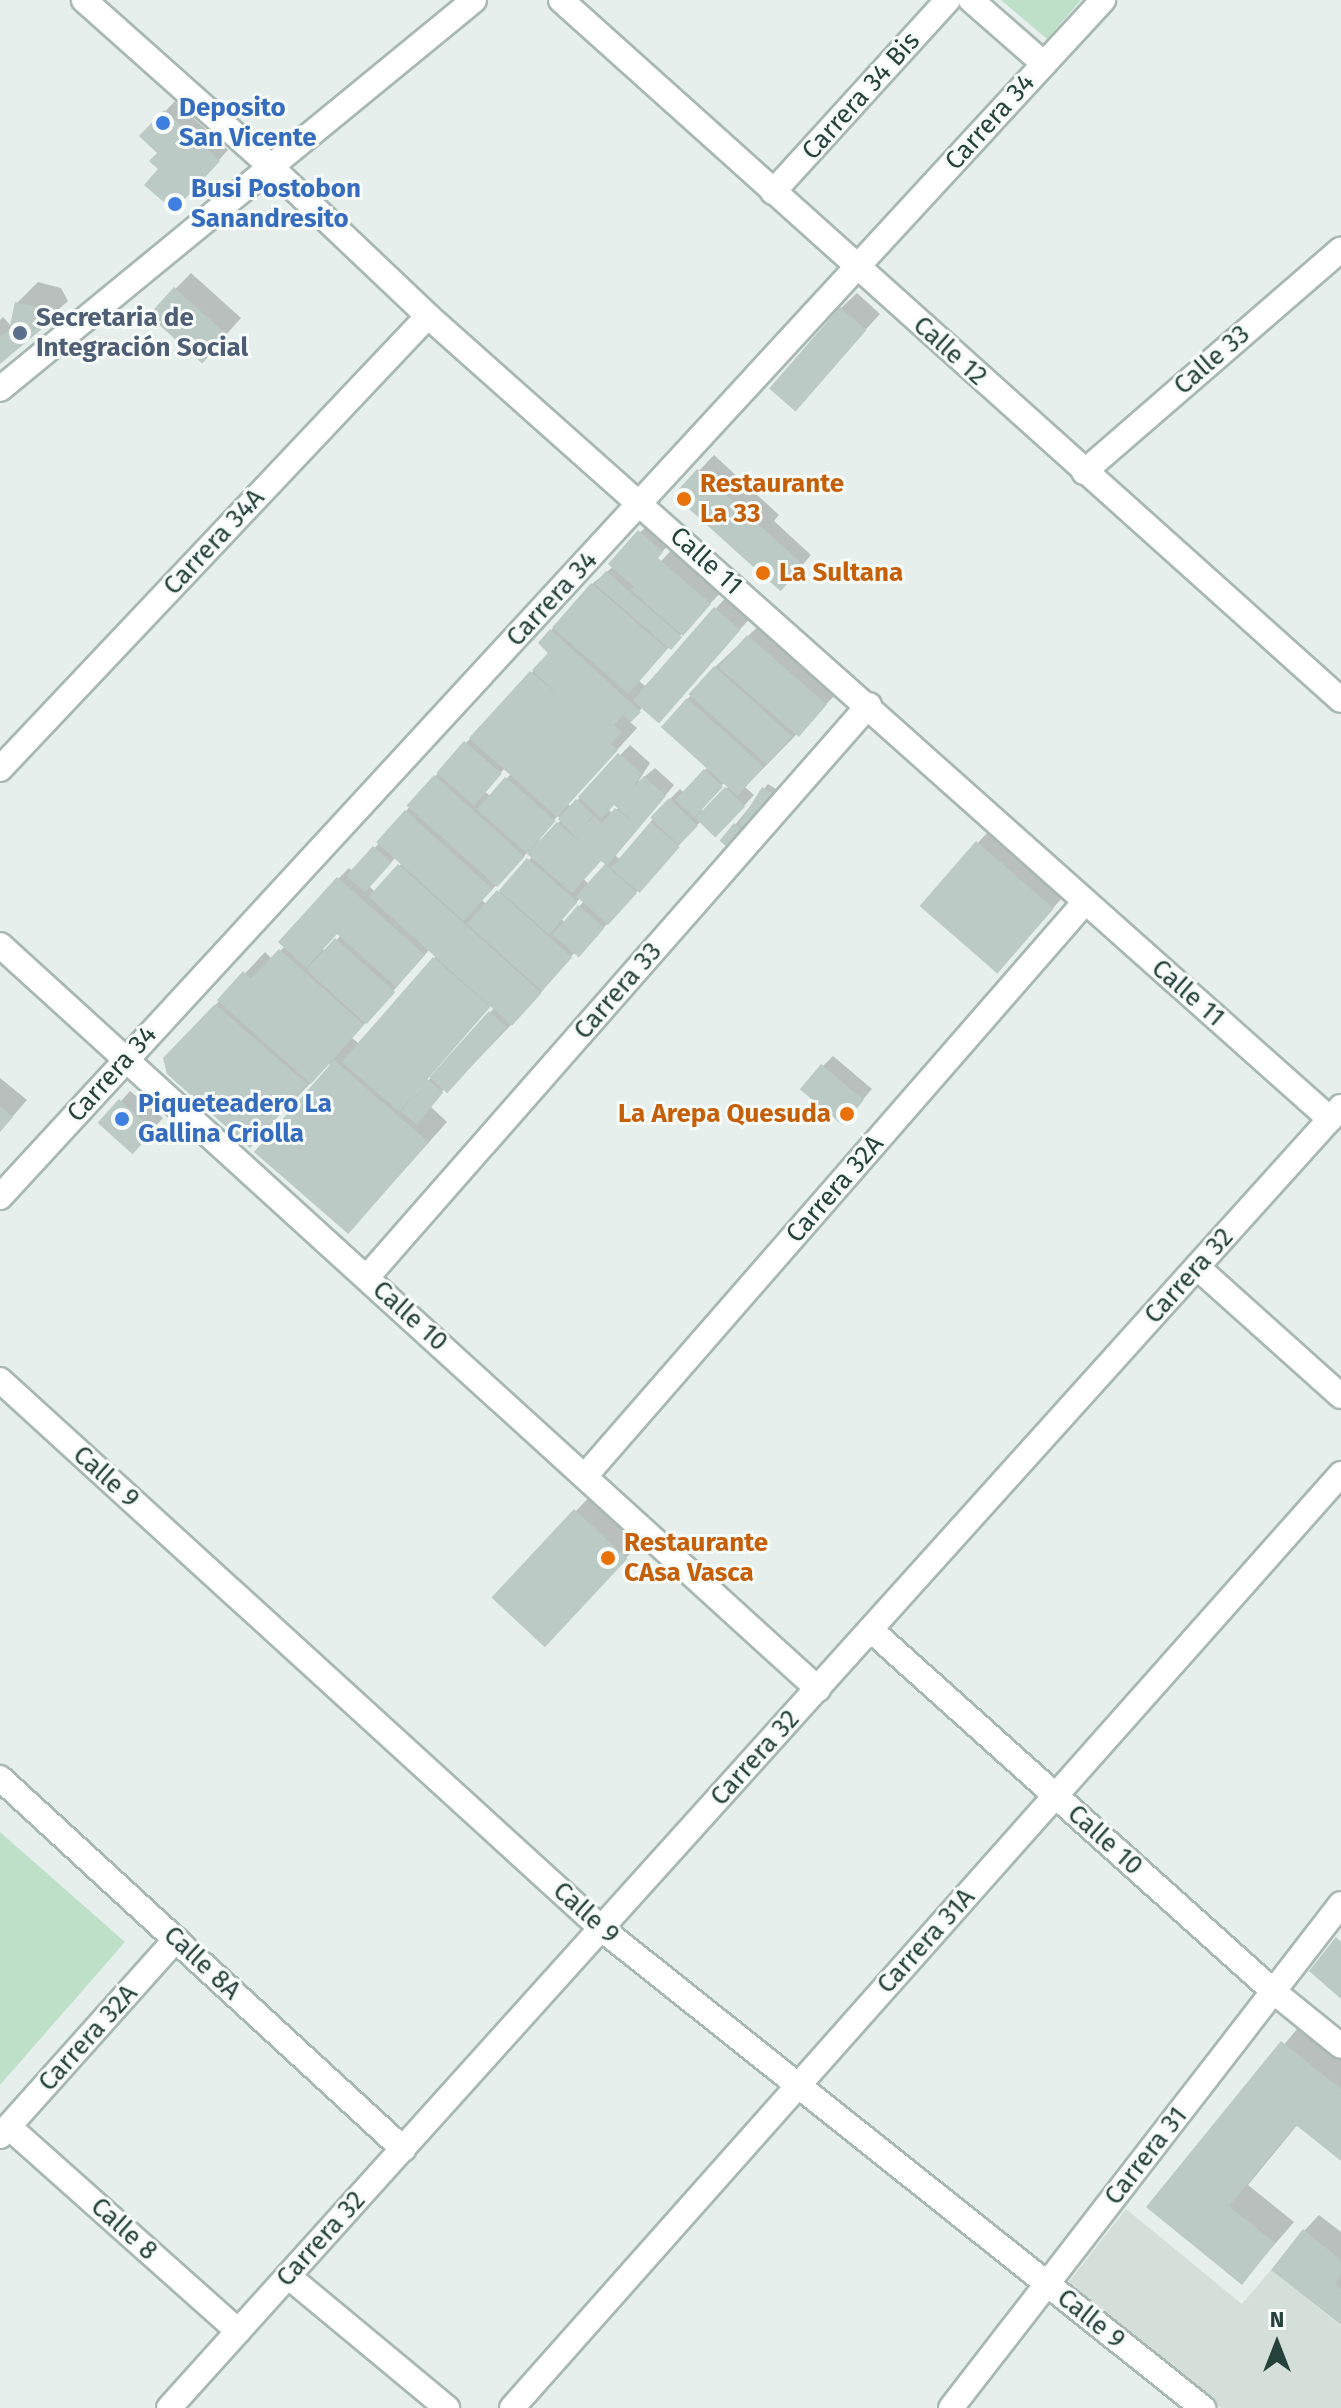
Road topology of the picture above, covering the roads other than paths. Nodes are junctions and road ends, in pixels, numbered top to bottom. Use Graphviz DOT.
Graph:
graph roads {
  1 [pos="84,0"];
  2 [pos="474,0"];
  3 [pos="561,0"];
  4 [pos="948,0"];
  5 [pos="971,0"];
  6 [pos="1103,0"];
  7 [pos="1044,64"];
  8 [pos="269,165"];
  9 [pos="773,192"];
  10 [pos="1341,249"];
  11 [pos="857,268"];
  12 [pos="428,316"];
  13 [pos="0,389"];
  14 [pos="1084,472"];
  15 [pos="640,503"];
  16 [pos="1341,700"];
  17 [pos="869,705"];
  18 [pos="0,769"];
  19 [pos="1085,902"];
  20 [pos="0,945"];
  21 [pos="124,1061"];
  22 [pos="1336,1113"];
  23 [pos="0,1197"];
  24 [pos="1197,1267"];
  25 [pos="367,1277"];
  26 [pos="0,1380"];
  27 [pos="1341,1396"];
  28 [pos="1341,1474"];
  29 [pos="585,1476"];
  30 [pos="871,1630"];
  31 [pos="818,1689"];
  32 [pos="0,1778"];
  33 [pos="1055,1795"];
  34 [pos="1341,1904"];
  35 [pos="602,1929"];
  36 [pos="176,1939"];
  37 [pos="1273,1991"];
  38 [pos="1341,2046"];
  39 [pos="798,2086"];
  40 [pos="5,2131"];
  41 [pos="403,2149"];
  42 [pos="288,2276"];
  43 [pos="1047,2284"];
  44 [pos="238,2331"];
  45 [pos="169,2408"];
  46 [pos="447,2408"];
  47 [pos="512,2408"];
  48 [pos="951,2408"];
  49 [pos="1203,2408"];
  1 -- 8 [label="street, Calle 11"];
  2 -- 8 [label="street"];
  3 -- 9 [label="street, Calle 12"];
  4 -- 9 [label="street, Carrera 34 Bis"];
  5 -- 7 [label="street"];
  6 -- 7 [label="street, Carrera 34"];
  7 -- 11 [label="street, Carrera 34"];
  8 -- 12 [label="street, Calle 11"];
  8 -- 13 [label="street"];
  9 -- 11 [label="street, Calle 12"];
  10 -- 14 [label="street, Calle 33"];
  11 -- 14 [label="street, Calle 12"];
  11 -- 15 [label="street, Carrera 34"];
  12 -- 15 [label="street, Calle 11"];
  12 -- 18 [label="street, Carrera 34A"];
  14 -- 16 [label="street, Calle 12"];
  15 -- 17 [label="street, Calle 11"];
  15 -- 21 [label="street, Carrera 34"];
  17 -- 19 [label="street, Calle 11"];
  17 -- 25 [label="street, Carrera 33"];
  19 -- 22 [label="street, Calle 11"];
  19 -- 29 [label="street, Carrera 32A"];
  20 -- 21 [label="street, Calle 10"];
  21 -- 23 [label="street, Carrera 34"];
  21 -- 25 [label="street, Calle 10"];
  22 -- 24 [label="street, Carrera 32"];
  24 -- 27 [label="street"];
  24 -- 30 [label="street, Carrera 32"];
  25 -- 29 [label="street, Calle 10"];
  26 -- 35 [label="street, Calle 9"];
  28 -- 33 [label="street, Carrera 31A"];
  29 -- 31 [label="street, Calle 10"];
  30 -- 31 [label="street, Carrera 32"];
  30 -- 33 [label="street, Calle 10"];
  31 -- 35 [label="street, Carrera 32"];
  32 -- 36 [label="street, Calle 8A"];
  33 -- 37 [label="street, Calle 10"];
  33 -- 39 [label="street, Carrera 31A"];
  34 -- 37 [label="street, Carrera 31"];
  35 -- 39 [label="street, Calle 9"];
  35 -- 41 [label="street, Carrera 32"];
  36 -- 40 [label="street, Carrera 32A"];
  36 -- 41 [label="street, Calle 8A"];
  37 -- 38 [label="street, Calle 10"];
  37 -- 43 [label="street, Carrera 31"];
  39 -- 43 [label="street, Calle 9"];
  39 -- 47 [label="street, Carrera 31A"];
  40 -- 44 [label="street, Calle 8"];
  41 -- 42 [label="street, Carrera 32"];
  42 -- 44 [label="street, Carrera 32"];
  42 -- 46 [label="street"];
  43 -- 48 [label="street, Carrera 31"];
  43 -- 49 [label="street, Calle 9"];
  44 -- 45 [label="street, Carrera 32"];
}
